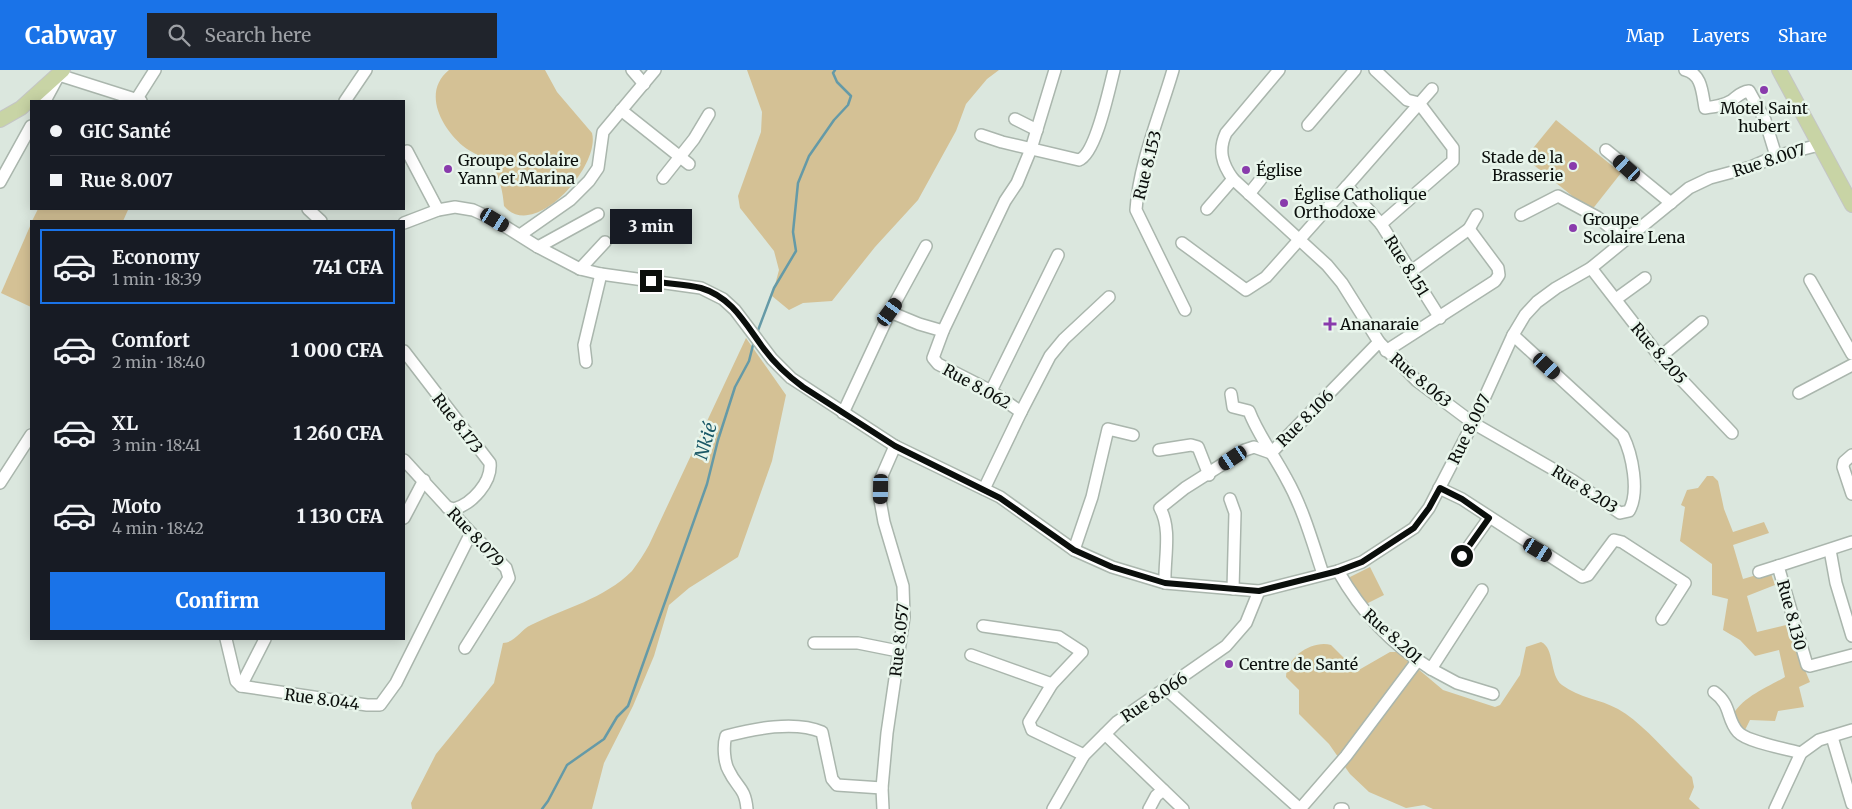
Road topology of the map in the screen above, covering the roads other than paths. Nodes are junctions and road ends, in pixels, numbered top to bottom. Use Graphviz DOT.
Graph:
graph roads {
  1 [pos="155,70"];
  2 [pos="366,70"];
  3 [pos="632,70"];
  4 [pos="655,70"];
  5 [pos="1055,70"];
  6 [pos="1114,70"];
  7 [pos="1174,70"];
  8 [pos="1355,70"];
  9 [pos="1375,70"];
  10 [pos="1685,70"];
  11 [pos="1779,70"];
  12 [pos="1278,71"];
  13 [pos="61,73"];
  14 [pos="644,84"];
  15 [pos="1432,89"];
  16 [pos="30,100"];
  17 [pos="30,100"];
  18 [pos="46,100"];
  19 [pos="139,100"];
  20 [pos="346,100"];
  21 [pos="1419,103"];
  22 [pos="621,110"];
  23 [pos="709,114"];
  24 [pos="0,120"];
  25 [pos="1015,120"];
  26 [pos="1308,125"];
  27 [pos="30,128"];
  28 [pos="1036,130"];
  29 [pos="981,135"];
  30 [pos="1819,145"];
  31 [pos="1031,149"];
  32 [pos="1606,150"];
  33 [pos="407,151"];
  34 [pos="680,156"];
  35 [pos="1776,156"];
  36 [pos="689,164"];
  37 [pos="663,178"];
  38 [pos="1233,179"];
  39 [pos="1261,179"];
  40 [pos="0,182"];
  41 [pos="1347,186"];
  42 [pos="1249,194"];
  43 [pos="1671,203"];
  44 [pos="1852,205"];
  45 [pos="1207,209"];
  46 [pos="438,210"];
  47 [pos="598,214"];
  48 [pos="1477,215"];
  49 [pos="1521,215"];
  50 [pos="405,223"];
  51 [pos="1381,224"];
  52 [pos="1469,229"];
  53 [pos="520,235"];
  54 [pos="1631,235"];
  55 [pos="1301,239"];
  56 [pos="605,242"];
  57 [pos="1182,243"];
  58 [pos="926,246"];
  59 [pos="538,247"];
  60 [pos="1058,254"];
  61 [pos="1591,268"];
  62 [pos="580,269"];
  63 [pos="1410,272"];
  64 [pos="600,274"];
  65 [pos="1645,278"];
  66 [pos="1810,280"];
  67 [pos="1109,297"];
  68 [pos="1616,299"];
  69 [pos="1185,310"];
  70 [pos="890,312"];
  71 [pos="1440,318"];
  72 [pos="1702,322"];
  73 [pos="943,331"];
  74 [pos="1513,335"];
  75 [pos="1383,347"];
  76 [pos="405,353"];
  77 [pos="1852,354"];
  78 [pos="1660,356"];
  79 [pos="586,362"];
  80 [pos="1852,365"];
  81 [pos="991,391"];
  82 [pos="1799,393"];
  83 [pos="1231,394"];
  84 [pos="1021,412"];
  85 [pos="843,413"];
  86 [pos="1473,423"];
  87 [pos="1732,433"];
  88 [pos="1133,435"];
  89 [pos="30,437"];
  90 [pos="895,446"];
  91 [pos="1160,450"];
  92 [pos="1271,453"];
  93 [pos="1852,455"];
  94 [pos="405,461"];
  95 [pos="1209,475"];
  96 [pos="424,480"];
  97 [pos="0,483"];
  98 [pos="1440,488"];
  99 [pos="984,490"];
  100 [pos="1852,494"];
  101 [pos="1230,499"];
  102 [pos="447,507"];
  103 [pos="405,516"];
  104 [pos="1489,518"];
  105 [pos="471,533"];
  106 [pos="1852,542"];
  107 [pos="1074,550"];
  108 [pos="1830,550"];
  109 [pos="1462,556"];
  110 [pos="1778,566"];
  111 [pos="1338,571"];
  112 [pos="1759,572"];
  113 [pos="1323,574"];
  114 [pos="1165,583"];
  115 [pos="1233,589"];
  116 [pos="1482,590"];
  117 [pos="1259,591"];
  118 [pos="1662,619"];
  119 [pos="983,626"];
  120 [pos="1852,636"];
  121 [pos="226,640"];
  122 [pos="264,640"];
  123 [pos="814,643"];
  124 [pos="466,648"];
  125 [pos="898,651"];
  126 [pos="971,655"];
  127 [pos="1852,655"];
  128 [pos="1418,660"];
  129 [pos="1432,669"];
  130 [pos="1052,684"];
  131 [pos="240,686"];
  132 [pos="1166,689"];
  133 [pos="1714,692"];
  134 [pos="1493,694"];
  135 [pos="1852,730"];
  136 [pos="1104,734"];
  137 [pos="1832,736"];
  138 [pos="1801,753"];
  139 [pos="1084,755"];
  140 [pos="882,788"];
  141 [pos="1163,790"];
  142 [pos="1852,804"];
  143 [pos="747,809"];
  144 [pos="883,809"];
  145 [pos="1053,809"];
  146 [pos="1149,809"];
  147 [pos="1184,809"];
  148 [pos="1300,809"];
  149 [pos="1775,809"];
  1 -- 19 [label="street"];
  2 -- 20 [label="street"];
  3 -- 14 [label="street"];
  4 -- 14 [label="street"];
  5 -- 28 [label="street"];
  6 -- 31 [label="street"];
  7 -- 69 [label="street, Rue 8.153"];
  8 -- 26 [label="street"];
  9 -- 21 [label="street, Rue 8.151"];
  10 -- 35 [label="street"];
  11 -- 30 [label="main road"];
  12 -- 38 [label="street, Rue 8.063"];
  13 -- 17 [label="main road"];
  13 -- 18 [label="street"];
  13 -- 19 [label="street"];
  14 -- 22 [label="street"];
  15 -- 21 [label="street"];
  16 -- 24 [label="main road"];
  21 -- 41 [label="street"];
  21 -- 51 [label="street, Rue 8.151"];
  22 -- 34 [label="street"];
  22 -- 53 [label="street"];
  23 -- 34 [label="street"];
  25 -- 28 [label="street"];
  27 -- 40 [label="street"];
  28 -- 31 [label="street"];
  29 -- 31 [label="street"];
  30 -- 35 [label="street, Rue 8.007"];
  30 -- 44 [label="main road"];
  31 -- 73 [label="street"];
  32 -- 43 [label="street"];
  33 -- 46 [label="street"];
  34 -- 36 [label="street"];
  34 -- 37 [label="street"];
  35 -- 43 [label="street, Rue 8.007"];
  38 -- 42 [label="street, Rue 8.063"];
  38 -- 45 [label="street"];
  39 -- 42 [label="street"];
  41 -- 51 [label="street"];
  41 -- 55 [label="street"];
  42 -- 55 [label="street, Rue 8.063"];
  43 -- 54 [label="street, Rue 8.007"];
  46 -- 50 [label="street, Rue 8.007"];
  46 -- 53 [label="street, Rue 8.007"];
  47 -- 59 [label="street"];
  48 -- 52 [label="street"];
  49 -- 54 [label="street"];
  51 -- 63 [label="street, Rue 8.151"];
  52 -- 63 [label="street"];
  52 -- 71 [label="street, Rue 8.106"];
  53 -- 59 [label="street, Rue 8.007"];
  54 -- 61 [label="street, Rue 8.007"];
  55 -- 57 [label="street"];
  55 -- 75 [label="street, Rue 8.063"];
  56 -- 62 [label="street"];
  58 -- 70 [label="street"];
  59 -- 62 [label="street, Rue 8.007"];
  60 -- 81 [label="street"];
  61 -- 68 [label="street, Rue 8.205"];
  61 -- 74 [label="street, Rue 8.007"];
  62 -- 64 [label="street, Rue 8.007"];
  63 -- 71 [label="street, Rue 8.151"];
  64 -- 79 [label="street"];
  64 -- 85 [label="street, Rue 8.007"];
  65 -- 68 [label="street"];
  66 -- 77 [label="street"];
  67 -- 84 [label="street"];
  68 -- 78 [label="street, Rue 8.205"];
  70 -- 73 [label="street"];
  70 -- 85 [label="street"];
  71 -- 75 [label="street, Rue 8.106"];
  72 -- 78 [label="street"];
  73 -- 81 [label="street, Rue 8.062"];
  74 -- 86 [label="street, Rue 8.007"];
  74 -- 86 [label="street, Rue 8.203"];
  75 -- 86 [label="street, Rue 8.063"];
  75 -- 92 [label="street, Rue 8.106"];
  76 -- 102 [label="street, Rue 8.173"];
  78 -- 87 [label="street, Rue 8.205"];
  80 -- 82 [label="street"];
  81 -- 84 [label="street, Rue 8.062"];
  83 -- 92 [label="street"];
  84 -- 99 [label="street, Rue 8.062"];
  85 -- 90 [label="street, Rue 8.007"];
  86 -- 98 [label="street, Rue 8.007"];
  88 -- 107 [label="street"];
  89 -- 97 [label="street"];
  90 -- 99 [label="street, Rue 8.007"];
  90 -- 125 [label="street, Rue 8.057"];
  91 -- 95 [label="street"];
  92 -- 95 [label="street, Rue 8.106"];
  92 -- 113 [label="street"];
  93 -- 100 [label="street"];
  94 -- 96 [label="street, Rue 8.079"];
  95 -- 114 [label="street, Rue 8.106"];
  96 -- 102 [label="street, Rue 8.079"];
  96 -- 103 [label="street"];
  98 -- 104 [label="street"];
  98 -- 111 [label="street, Rue 8.007"];
  99 -- 107 [label="street, Rue 8.007"];
  101 -- 115 [label="street"];
  102 -- 105 [label="street, Rue 8.079"];
  104 -- 109 [label="street"];
  104 -- 118 [label="street"];
  105 -- 124 [label="street, Rue 8.079"];
  105 -- 131 [label="street, Rue 8.044"];
  106 -- 108 [label="street, Rue 8.130"];
  107 -- 114 [label="street, Rue 8.007"];
  108 -- 110 [label="street, Rue 8.130"];
  108 -- 120 [label="street"];
  110 -- 112 [label="street"];
  110 -- 127 [label="street, Rue 8.130"];
  111 -- 113 [label="street, Rue 8.007"];
  111 -- 128 [label="street, Rue 8.201"];
  113 -- 117 [label="street, Rue 8.007"];
  114 -- 115 [label="street, Rue 8.007"];
  115 -- 117 [label="street, Rue 8.007"];
  116 -- 129 [label="street, Rue 8.201"];
  117 -- 132 [label="street, Rue 8.066"];
  119 -- 130 [label="street"];
  121 -- 131 [label="street"];
  122 -- 131 [label="street"];
  123 -- 125 [label="street"];
  125 -- 140 [label="street, Rue 8.057"];
  126 -- 130 [label="street"];
  128 -- 129 [label="street, Rue 8.201"];
  128 -- 148 [label="street"];
  129 -- 134 [label="street"];
  130 -- 139 [label="street"];
  132 -- 136 [label="street, Rue 8.066"];
  132 -- 148 [label="street"];
  133 -- 138 [label="street"];
  135 -- 137 [label="street"];
  136 -- 139 [label="street, Rue 8.066"];
  136 -- 141 [label="street"];
  137 -- 138 [label="street"];
  137 -- 142 [label="street"];
  138 -- 149 [label="street"];
  139 -- 145 [label="street, Rue 8.066"];
  140 -- 143 [label="street"];
  140 -- 144 [label="street, Rue 8.057"];
  141 -- 146 [label="street"];
  141 -- 147 [label="street"];
}
